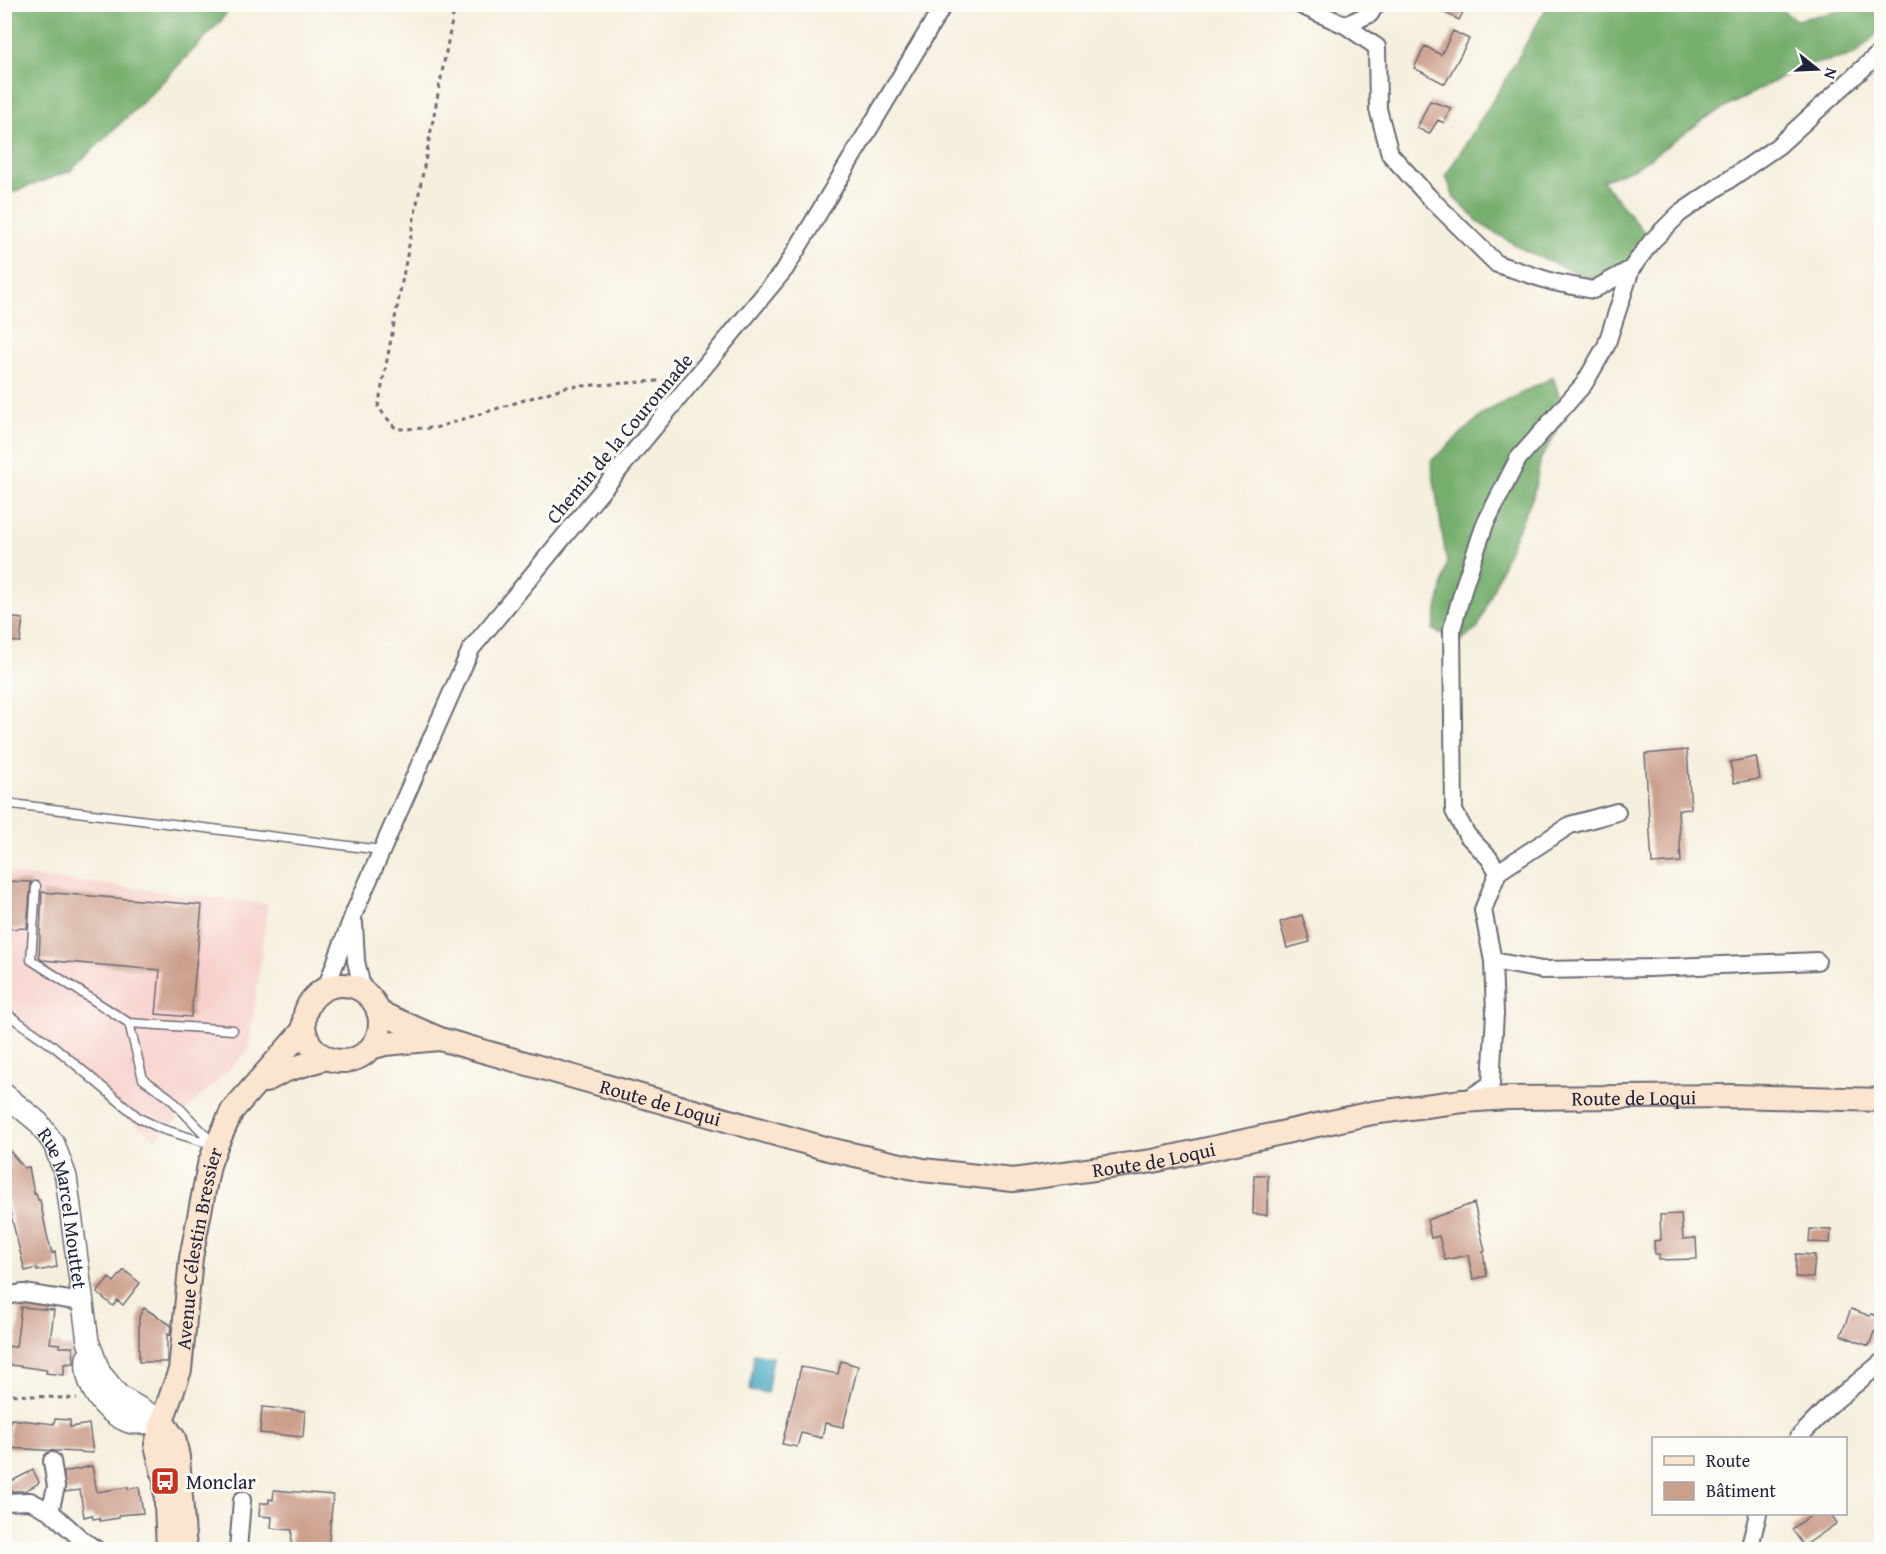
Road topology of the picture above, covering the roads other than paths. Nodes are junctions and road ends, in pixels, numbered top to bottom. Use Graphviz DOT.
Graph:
graph roads {
  1 [pos="944,4"];
  2 [pos="1298,4"];
  3 [pos="1376,4"];
  4 [pos="1345,25"];
  5 [pos="1881,51"];
  6 [pos="1631,269"];
  7 [pos="4,803"];
  8 [pos="1617,812"];
  9 [pos="381,850"];
  10 [pos="1498,872"];
  11 [pos="36,886"];
  12 [pos="354,913"];
  13 [pos="1493,961"];
  14 [pos="1817,961"];
  15 [pos="326,988"];
  16 [pos="363,992"];
  17 [pos="4,1012"];
  18 [pos="378,1012"];
  19 [pos="129,1023"];
  20 [pos="304,1029"];
  21 [pos="233,1030"];
  22 [pos="440,1039"];
  23 [pos="371,1048"];
  24 [pos="326,1058"];
  25 [pos="254,1088"];
  26 [pos="4,1094"];
  27 [pos="1881,1100"];
  28 [pos="1463,1101"];
  29 [pos="216,1146"];
  30 [pos="4,1296"];
  31 [pos="82,1302"];
  32 [pos="88,1341"];
  33 [pos="1881,1362"];
  34 [pos="162,1421"];
  35 [pos="1799,1437"];
  36 [pos="52,1461"];
  37 [pos="242,1500"];
  38 [pos="4,1502"];
  39 [pos="50,1511"];
  40 [pos="1758,1515"];
  41 [pos="97,1550"];
  42 [pos="168,1550"];
  43 [pos="185,1550"];
  44 [pos="238,1550"];
  45 [pos="1749,1550"];
  1 -- 9 [label="street, Chemin de la Couronnade"];
  2 -- 4 [label="street"];
  3 -- 4 [label="street"];
  4 -- 6 [label="street"];
  5 -- 6 [label="street"];
  6 -- 10 [label="street"];
  7 -- 9 [label="lane"];
  8 -- 10 [label="street"];
  9 -- 12 [label="street, Chemin de la Couronnade"];
  10 -- 13 [label="street"];
  11 -- 19 [label="lane"];
  12 -- 15 [label="street, Chemin de la Couronnade"];
  12 -- 16 [label="street, Chemin de la Couronnade"];
  13 -- 14 [label="street"];
  13 -- 28 [label="street"];
  15 -- 16 [label="main road"];
  15 -- 20 [label="main road"];
  16 -- 18 [label="main road"];
  17 -- 29 [label="lane"];
  18 -- 22 [label="main road, Route de Loqui"];
  18 -- 23 [label="main road"];
  19 -- 21 [label="lane"];
  19 -- 29 [label="lane"];
  20 -- 24 [label="main road"];
  20 -- 25 [label="main road, Avenue Célestin Bressier"];
  22 -- 23 [label="main road, Route de Loqui"];
  22 -- 28 [label="main road, Route de Loqui"];
  23 -- 24 [label="main road"];
  24 -- 25 [label="main road, Avenue Célestin Bressier"];
  25 -- 29 [label="main road, Avenue Célestin Bressier"];
  26 -- 31 [label="street, Rue Marcel Mouttet"];
  27 -- 28 [label="main road, Route de Loqui"];
  29 -- 34 [label="main road, Avenue Célestin Bressier"];
  30 -- 31 [label="street"];
  31 -- 32 [label="street, Rue Marcel Mouttet"];
  32 -- 34 [label="street, Rue Marcel Mouttet"];
  32 -- 34 [label="street, Rue Marcel Mouttet"];
  33 -- 35 [label="street"];
  34 -- 42 [label="main road, Avenue Célestin Bressier"];
  34 -- 43 [label="main road"];
  36 -- 39 [label="street"];
  37 -- 44 [label="street"];
  38 -- 39 [label="street"];
  39 -- 41 [label="street"];
  40 -- 45 [label="street"];
}
